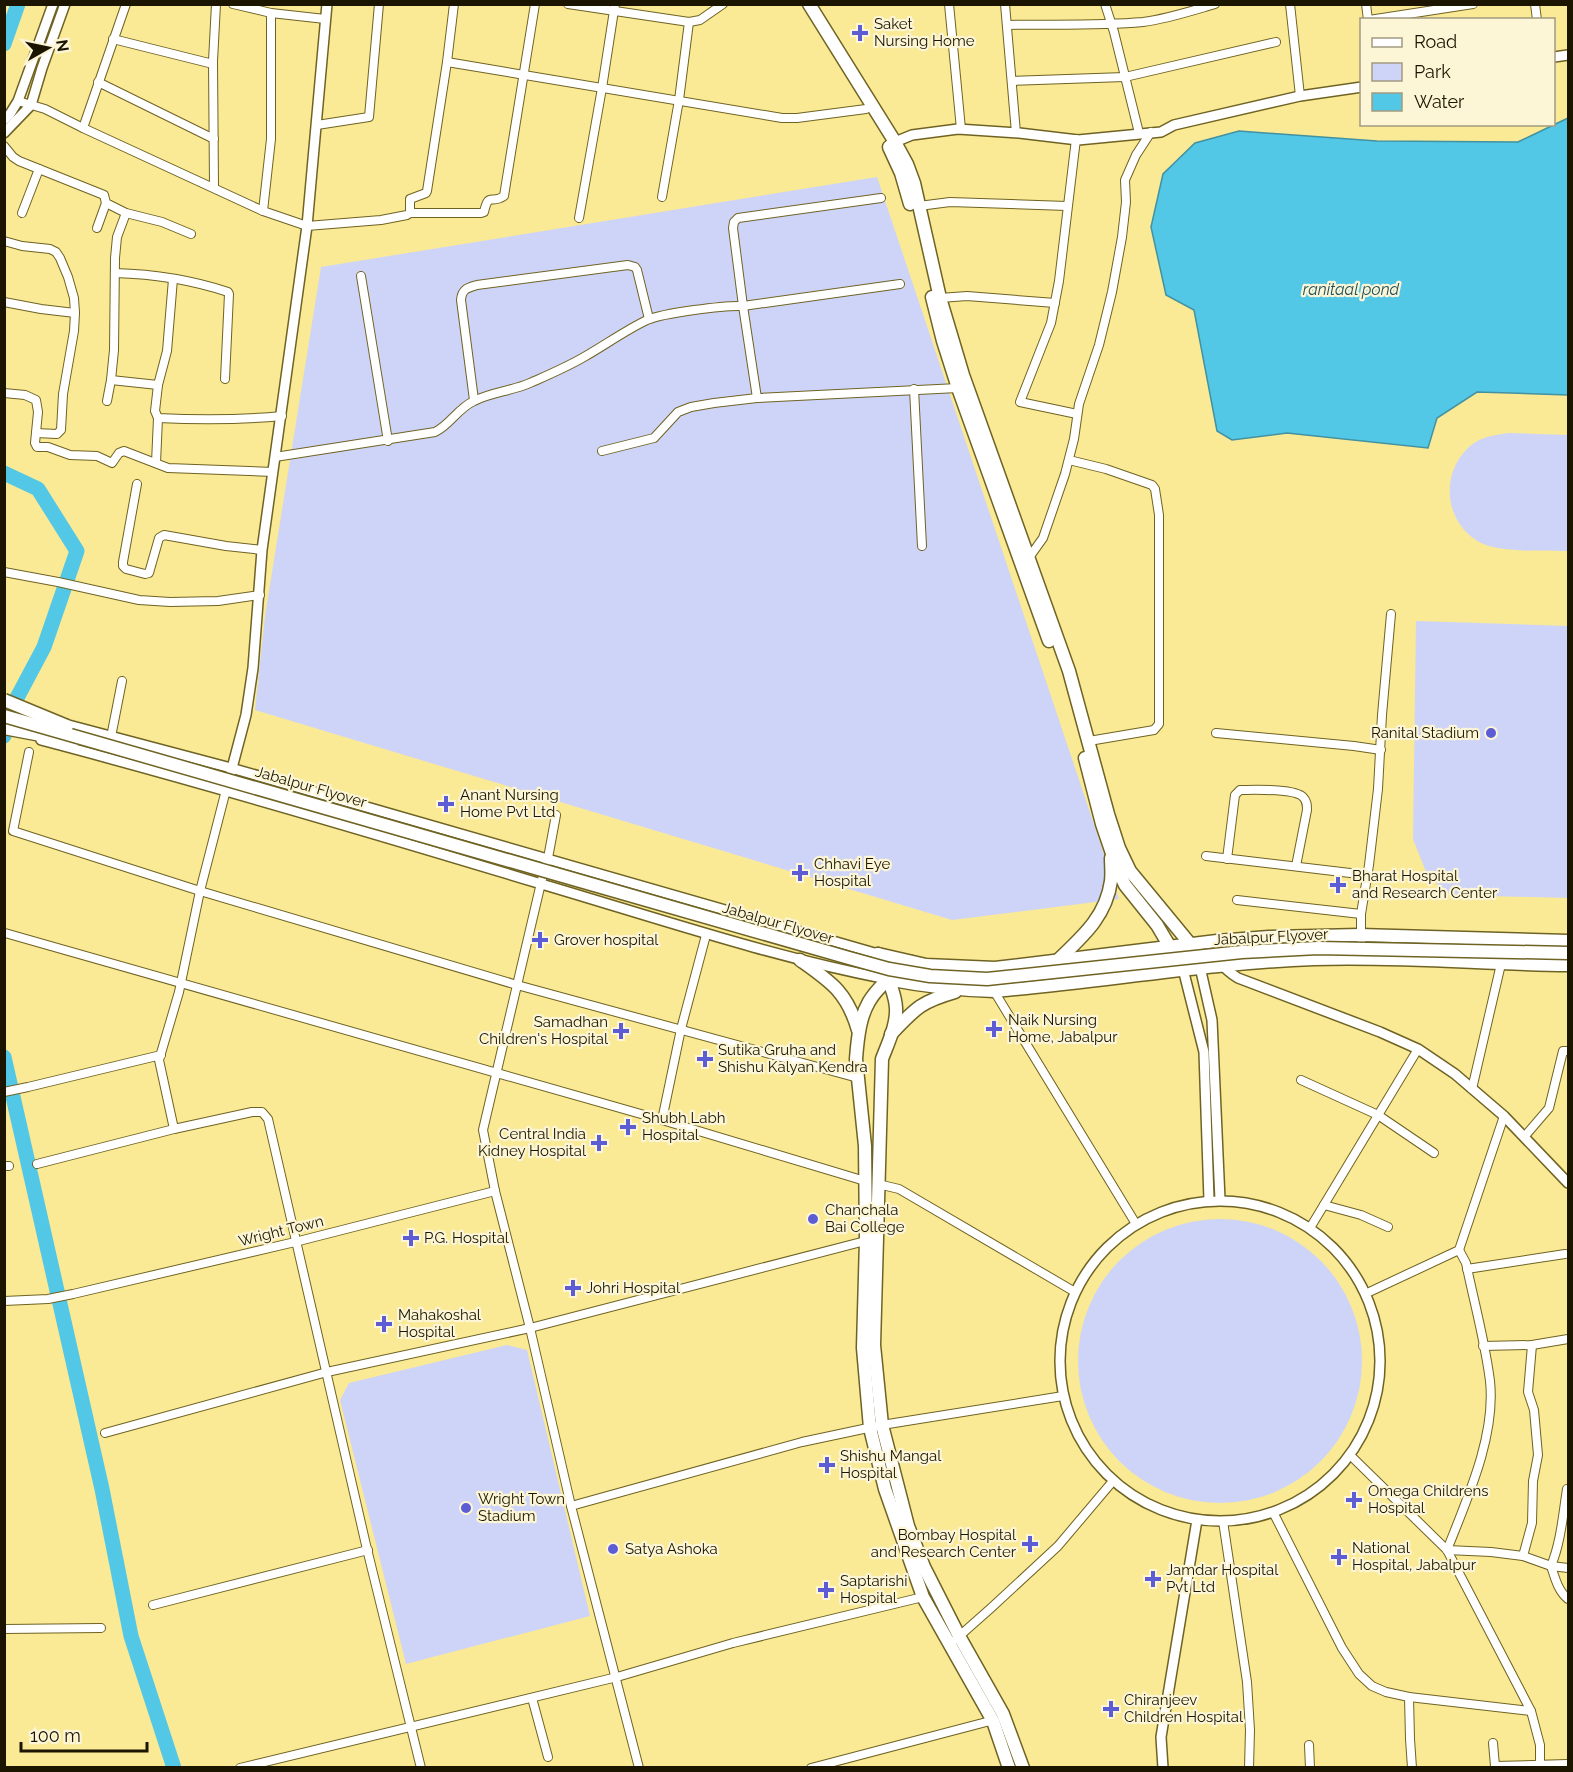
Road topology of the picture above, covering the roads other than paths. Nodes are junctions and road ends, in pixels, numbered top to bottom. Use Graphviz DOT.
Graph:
graph roads {
  1 [pos="53,4"];
  2 [pos="65,4"];
  3 [pos="126,4"];
  4 [pos="216,4"];
  5 [pos="233,4"];
  6 [pos="327,4"];
  7 [pos="379,4"];
  8 [pos="454,4"];
  9 [pos="535,4"];
  10 [pos="568,4"];
  11 [pos="723,4"];
  12 [pos="801,4"];
  13 [pos="809,4"];
  14 [pos="949,4"];
  15 [pos="1005,4"];
  16 [pos="1105,4"];
  17 [pos="1215,4"];
  18 [pos="1290,4"];
  19 [pos="1473,4"];
  20 [pos="713,7"];
  21 [pos="614,8"];
  22 [pos="271,13"];
  23 [pos="1407,17"];
  24 [pos="325,19"];
  25 [pos="689,22"];
  26 [pos="1112,24"];
  27 [pos="1007,25"];
  28 [pos="113,39"];
  29 [pos="1276,42"];
  30 [pos="447,62"];
  31 [pos="213,64"];
  32 [pos="523,76"];
  33 [pos="1125,77"];
  34 [pos="1012,81"];
  35 [pos="98,82"];
  36 [pos="1360,87"];
  37 [pos="603,88"];
  38 [pos="1300,96"];
  39 [pos="679,100"];
  40 [pos="18,101"];
  41 [pos="30,105"];
  42 [pos="866,109"];
  43 [pos="4,120"];
  44 [pos="317,125"];
  45 [pos="83,128"];
  46 [pos="961,129"];
  47 [pos="1151,132"];
  48 [pos="4,133"];
  49 [pos="1016,133"];
  50 [pos="1139,133"];
  51 [pos="214,139"];
  52 [pos="1076,139"];
  53 [pos="892,143"];
  54 [pos="4,146"];
  55 [pos="39,169"];
  56 [pos="214,187"];
  57 [pos="662,197"];
  58 [pos="881,198"];
  59 [pos="106,202"];
  60 [pos="919,206"];
  61 [pos="1067,206"];
  62 [pos="263,211"];
  63 [pos="22,213"];
  64 [pos="126,213"];
  65 [pos="410,213"];
  66 [pos="579,218"];
  67 [pos="307,226"];
  68 [pos="97,228"];
  69 [pos="191,234"];
  70 [pos="4,241"];
  71 [pos="115,273"];
  72 [pos="361,276"];
  73 [pos="173,279"];
  74 [pos="900,284"];
  75 [pos="940,298"];
  76 [pos="4,302"];
  77 [pos="1055,303"];
  78 [pos="743,306"];
  79 [pos="75,313"];
  80 [pos="648,319"];
  81 [pos="225,379"];
  82 [pos="111,380"];
  83 [pos="158,385"];
  84 [pos="958,388"];
  85 [pos="914,389"];
  86 [pos="4,393"];
  87 [pos="757,398"];
  88 [pos="474,400"];
  89 [pos="107,401"];
  90 [pos="1077,414"];
  91 [pos="282,416"];
  92 [pos="158,418"];
  93 [pos="36,433"];
  94 [pos="388,441"];
  95 [pos="602,451"];
  96 [pos="275,457"];
  97 [pos="1069,460"];
  98 [pos="156,463"];
  99 [pos="273,472"];
  100 [pos="137,484"];
  101 [pos="922,546"];
  102 [pos="262,550"];
  103 [pos="1028,559"];
  104 [pos="4,572"];
  105 [pos="260,595"];
  106 [pos="1392,614"];
  107 [pos="122,681"];
  108 [pos="5,708"];
  109 [pos="4,730"];
  110 [pos="1216,733"];
  111 [pos="111,737"];
  112 [pos="81,738"];
  113 [pos="1089,741"];
  114 [pos="1381,750"];
  115 [pos="29,752"];
  116 [pos="231,768"];
  117 [pos="226,790"];
  118 [pos="556,815"];
  119 [pos="1111,849"];
  120 [pos="1206,856"];
  121 [pos="548,858"];
  122 [pos="1227,859"];
  123 [pos="1296,866"];
  124 [pos="1367,875"];
  125 [pos="541,883"];
  126 [pos="200,891"];
  127 [pos="1237,900"];
  128 [pos="1361,914"];
  129 [pos="4,933"];
  130 [pos="706,935"];
  131 [pos="1360,935"];
  132 [pos="1217,941"];
  133 [pos="1569,941"];
  134 [pos="1191,945"];
  135 [pos="1171,947"];
  136 [pos="1569,953"];
  137 [pos="878,954"];
  138 [pos="1361,959"];
  139 [pos="800,960"];
  140 [pos="1058,961"];
  141 [pos="911,962"];
  142 [pos="1501,964"];
  143 [pos="1221,965"];
  144 [pos="1569,965"];
  145 [pos="1200,967"];
  146 [pos="1183,969"];
  147 [pos="887,979"];
  148 [pos="181,983"];
  149 [pos="517,985"];
  150 [pos="962,990"];
  151 [pos="994,990"];
  152 [pos="681,1029"];
  153 [pos="859,1034"];
  154 [pos="891,1034"];
  155 [pos="1418,1048"];
  156 [pos="1569,1051"];
  157 [pos="161,1055"];
  158 [pos="496,1074"];
  159 [pos="858,1078"];
  160 [pos="1301,1080"];
  161 [pos="1472,1089"];
  162 [pos="4,1092"];
  163 [pos="1378,1115"];
  164 [pos="1504,1116"];
  165 [pos="662,1120"];
  166 [pos="174,1129"];
  167 [pos="1525,1136"];
  168 [pos="1434,1153"];
  169 [pos="37,1164"];
  170 [pos="1568,1180"];
  171 [pos="865,1181"];
  172 [pos="878,1184"];
  173 [pos="495,1191"];
  174 [pos="1209,1200"];
  175 [pos="1220,1200"];
  176 [pos="1324,1205"];
  177 [pos="1136,1224"];
  178 [pos="1388,1227"];
  179 [pos="1310,1228"];
  180 [pos="871,1240"];
  181 [pos="295,1242"];
  182 [pos="1459,1250"];
  183 [pos="1564,1254"];
  184 [pos="1467,1269"];
  185 [pos="1076,1292"];
  186 [pos="1365,1294"];
  187 [pos="4,1301"];
  188 [pos="531,1328"];
  189 [pos="1569,1339"];
  190 [pos="1532,1345"];
  191 [pos="1483,1347"];
  192 [pos="327,1372"];
  193 [pos="1063,1395"];
  194 [pos="876,1427"];
  195 [pos="105,1432"];
  196 [pos="1350,1455"];
  197 [pos="1113,1481"];
  198 [pos="1567,1489"];
  199 [pos="571,1506"];
  200 [pos="1274,1512"];
  201 [pos="1197,1521"];
  202 [pos="1223,1521"];
  203 [pos="1565,1526"];
  204 [pos="368,1550"];
  205 [pos="1447,1550"];
  206 [pos="1523,1556"];
  207 [pos="1551,1566"];
  208 [pos="1569,1568"];
  209 [pos="923,1597"];
  210 [pos="1569,1599"];
  211 [pos="153,1605"];
  212 [pos="101,1628"];
  213 [pos="4,1629"];
  214 [pos="954,1640"];
  215 [pos="617,1677"];
  216 [pos="1409,1697"];
  217 [pos="532,1698"];
  218 [pos="1531,1711"];
  219 [pos="998,1717"];
  220 [pos="411,1728"];
  221 [pos="1493,1743"];
  222 [pos="1309,1745"];
  223 [pos="549,1757"];
  224 [pos="1569,1764"];
  225 [pos="1535,1765"];
  226 [pos="240,1767"];
  227 [pos="421,1767"];
  228 [pos="639,1767"];
  229 [pos="811,1767"];
  230 [pos="1009,1767"];
  231 [pos="1023,1767"];
  232 [pos="1163,1767"];
  233 [pos="1249,1767"];
  234 [pos="1310,1767"];
  235 [pos="1412,1767"];
  1 -- 40 [label="street"];
  2 -- 41 [label="street"];
  3 -- 28 [label="street"];
  4 -- 31 [label="street"];
  5 -- 22 [label="street"];
  6 -- 24 [label="street"];
  7 -- 44 [label="street"];
  8 -- 30 [label="street"];
  9 -- 32 [label="street"];
  10 -- 21 [label="street"];
  11 -- 20 [label="street"];
  12 -- 42 [label="main road"];
  13 -- 53 [label="main road"];
  14 -- 46 [label="street"];
  15 -- 27 [label="street"];
  16 -- 26 [label="street"];
  17 -- 26 [label="street"];
  18 -- 38 [label="street"];
  19 -- 23 [label="street"];
  20 -- 25 [label="street"];
  21 -- 25 [label="street"];
  21 -- 37 [label="street"];
  22 -- 24 [label="street"];
  22 -- 62 [label="street"];
  24 -- 44 [label="street"];
  25 -- 39 [label="street"];
  26 -- 27 [label="street"];
  26 -- 33 [label="street"];
  27 -- 34 [label="street"];
  28 -- 31 [label="street"];
  28 -- 35 [label="street"];
  29 -- 33 [label="street"];
  30 -- 32 [label="street"];
  30 -- 65 [label="street"];
  31 -- 51 [label="street"];
  32 -- 37 [label="street"];
  32 -- 65 [label="street"];
  33 -- 34 [label="street"];
  33 -- 50 [label="street"];
  34 -- 49 [label="street"];
  35 -- 45 [label="street"];
  35 -- 51 [label="street"];
  36 -- 38 [label="street"];
  37 -- 39 [label="street"];
  37 -- 66 [label="street"];
  38 -- 47 [label="street"];
  39 -- 42 [label="street"];
  39 -- 57 [label="street"];
  40 -- 41 [label="street"];
  40 -- 43 [label="street"];
  41 -- 45 [label="street"];
  41 -- 48 [label="street"];
  42 -- 53 [label="main road"];
  44 -- 67 [label="street"];
  45 -- 56 [label="street"];
  46 -- 49 [label="street"];
  46 -- 53 [label="street"];
  47 -- 50 [label="street"];
  47 -- 90 [label="street"];
  49 -- 52 [label="street"];
  50 -- 52 [label="street"];
  51 -- 56 [label="street"];
  52 -- 61 [label="street"];
  53 -- 60 [label="main road"];
  53 -- 84 [label="main road"];
  54 -- 55 [label="street"];
  55 -- 59 [label="street"];
  55 -- 63 [label="street"];
  56 -- 62 [label="street"];
  58 -- 78 [label="street"];
  59 -- 64 [label="street"];
  59 -- 68 [label="street"];
  60 -- 61 [label="street"];
  60 -- 75 [label="main road"];
  61 -- 77 [label="street"];
  62 -- 67 [label="street"];
  64 -- 69 [label="street"];
  64 -- 71 [label="street"];
  65 -- 67 [label="street"];
  67 -- 91 [label="street"];
  70 -- 79 [label="street"];
  71 -- 73 [label="street"];
  71 -- 82 [label="street"];
  72 -- 94 [label="street"];
  73 -- 81 [label="street"];
  73 -- 83 [label="street"];
  74 -- 78 [label="street"];
  75 -- 77 [label="street"];
  75 -- 103 [label="main road"];
  76 -- 79 [label="street"];
  77 -- 90 [label="street"];
  78 -- 80 [label="street"];
  78 -- 87 [label="street"];
  79 -- 93 [label="street"];
  80 -- 88 [label="street"];
  80 -- 88 [label="street"];
  82 -- 83 [label="street"];
  82 -- 89 [label="street"];
  83 -- 92 [label="street"];
  84 -- 85 [label="street"];
  84 -- 119 [label="main road"];
  85 -- 87 [label="street"];
  85 -- 101 [label="street"];
  86 -- 93 [label="street"];
  87 -- 95 [label="street"];
  88 -- 94 [label="street"];
  90 -- 97 [label="street"];
  91 -- 92 [label="street"];
  91 -- 96 [label="street"];
  92 -- 98 [label="street"];
  93 -- 98 [label="street"];
  94 -- 96 [label="street"];
  96 -- 99 [label="street"];
  97 -- 103 [label="street"];
  97 -- 113 [label="street"];
  98 -- 99 [label="street"];
  99 -- 102 [label="street"];
  100 -- 102 [label="street"];
  102 -- 105 [label="street"];
  103 -- 113 [label="main road"];
  104 -- 105 [label="street"];
  105 -- 116 [label="street"];
  106 -- 114 [label="street"];
  107 -- 111 [label="street"];
  108 -- 111 [label="street, bridge"];
  108 -- 112 [label="main road, Jabalpur Flyover, bridge"];
  109 -- 112 [label="main road, bridge"];
  109 -- 117 [label="street"];
  110 -- 114 [label="street"];
  111 -- 116 [label="street"];
  112 -- 136 [label="main road, Jabalpur Flyover, bridge"];
  113 -- 134 [label="main road"];
  114 -- 124 [label="street"];
  115 -- 126 [label="street"];
  116 -- 117 [label="street"];
  116 -- 121 [label="street"];
  117 -- 125 [label="street"];
  117 -- 126 [label="street"];
  118 -- 121 [label="street"];
  119 -- 135 [label="main road"];
  119 -- 140 [label="main road"];
  120 -- 122 [label="street"];
  121 -- 125 [label="street"];
  121 -- 137 [label="street"];
  122 -- 123 [label="street"];
  122 -- 123 [label="street"];
  123 -- 124 [label="street"];
  124 -- 128 [label="street"];
  125 -- 130 [label="street"];
  125 -- 149 [label="street"];
  126 -- 148 [label="street"];
  126 -- 149 [label="street"];
  127 -- 128 [label="street"];
  128 -- 131 [label="street"];
  129 -- 148 [label="street"];
  130 -- 139 [label="street"];
  130 -- 152 [label="street"];
  131 -- 132 [label="main road"];
  131 -- 133 [label="main road"];
  131 -- 138 [label="street"];
  132 -- 134 [label="main road"];
  132 -- 143 [label="street"];
  134 -- 135 [label="main road"];
  134 -- 145 [label="main road"];
  135 -- 140 [label="main road"];
  135 -- 146 [label="main road"];
  137 -- 141 [label="main road"];
  137 -- 147 [label="main road"];
  138 -- 142 [label="main road"];
  138 -- 143 [label="main road"];
  139 -- 147 [label="street"];
  139 -- 153 [label="main road"];
  140 -- 141 [label="main road"];
  141 -- 147 [label="main road"];
  142 -- 144 [label="main road"];
  142 -- 161 [label="street"];
  143 -- 145 [label="main road"];
  143 -- 155 [label="street"];
  145 -- 146 [label="main road"];
  145 -- 175 [label="street"];
  146 -- 151 [label="main road"];
  146 -- 174 [label="street"];
  147 -- 150 [label="main road"];
  147 -- 153 [label="main road"];
  147 -- 154 [label="main road"];
  148 -- 157 [label="street"];
  148 -- 158 [label="street"];
  149 -- 152 [label="street"];
  149 -- 158 [label="street"];
  150 -- 151 [label="main road"];
  150 -- 154 [label="main road"];
  151 -- 177 [label="street"];
  152 -- 159 [label="street"];
  152 -- 165 [label="street"];
  153 -- 159 [label="main road"];
  154 -- 172 [label="main road"];
  155 -- 161 [label="street"];
  155 -- 163 [label="street"];
  156 -- 167 [label="street"];
  157 -- 162 [label="street"];
  157 -- 166 [label="street"];
  158 -- 165 [label="street"];
  158 -- 173 [label="street"];
  159 -- 171 [label="main road"];
  160 -- 163 [label="street"];
  161 -- 164 [label="street"];
  163 -- 168 [label="street"];
  163 -- 176 [label="street"];
  164 -- 167 [label="street"];
  164 -- 182 [label="street"];
  165 -- 171 [label="street"];
  166 -- 169 [label="street"];
  166 -- 181 [label="street"];
  167 -- 170 [label="street"];
  171 -- 180 [label="main road"];
  172 -- 180 [label="main road"];
  172 -- 185 [label="street"];
  173 -- 181 [label="street, Wright Town"];
  173 -- 188 [label="street"];
  174 -- 175 [label="street"];
  174 -- 177 [label="street"];
  175 -- 179 [label="street"];
  176 -- 178 [label="street"];
  176 -- 179 [label="street"];
  177 -- 185 [label="street"];
  179 -- 186 [label="street"];
  180 -- 188 [label="street"];
  180 -- 194 [label="main road"];
  181 -- 187 [label="street, Wright Town"];
  181 -- 192 [label="street"];
  182 -- 184 [label="street"];
  182 -- 186 [label="street"];
  183 -- 184 [label="street"];
  184 -- 191 [label="street"];
  185 -- 193 [label="street"];
  186 -- 196 [label="street"];
  188 -- 192 [label="street"];
  188 -- 199 [label="street"];
  189 -- 190 [label="street"];
  190 -- 191 [label="street"];
  190 -- 206 [label="street"];
  191 -- 205 [label="street"];
  192 -- 195 [label="street"];
  192 -- 204 [label="street"];
  193 -- 194 [label="street"];
  193 -- 197 [label="street"];
  194 -- 199 [label="street"];
  194 -- 209 [label="main road"];
  194 -- 214 [label="main road"];
  196 -- 200 [label="street"];
  196 -- 205 [label="street"];
  197 -- 201 [label="street"];
  197 -- 214 [label="street"];
  198 -- 203 [label="street"];
  199 -- 215 [label="street"];
  200 -- 202 [label="street"];
  200 -- 216 [label="street"];
  201 -- 202 [label="street"];
  201 -- 232 [label="street"];
  202 -- 233 [label="street"];
  203 -- 207 [label="street"];
  204 -- 211 [label="street"];
  204 -- 220 [label="street"];
  205 -- 206 [label="street"];
  205 -- 218 [label="street"];
  206 -- 207 [label="street"];
  207 -- 208 [label="street"];
  207 -- 210 [label="street"];
  209 -- 214 [label="main road"];
  209 -- 215 [label="street"];
  212 -- 213 [label="street"];
  214 -- 219 [label="main road"];
  215 -- 217 [label="street"];
  215 -- 228 [label="street"];
  216 -- 218 [label="street"];
  216 -- 235 [label="street"];
  217 -- 220 [label="street"];
  217 -- 223 [label="street"];
  218 -- 225 [label="street"];
  219 -- 229 [label="street"];
  219 -- 230 [label="main road"];
  219 -- 231 [label="main road"];
  220 -- 226 [label="street"];
  220 -- 227 [label="street"];
  221 -- 225 [label="street"];
  222 -- 234 [label="street"];
  224 -- 225 [label="street"];
}
